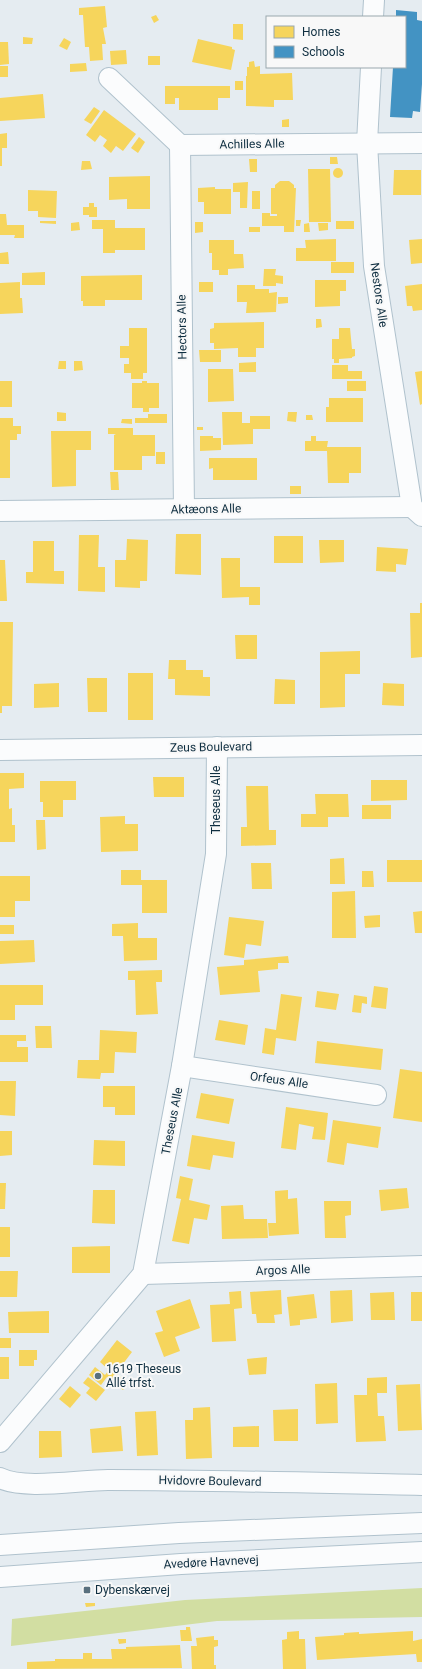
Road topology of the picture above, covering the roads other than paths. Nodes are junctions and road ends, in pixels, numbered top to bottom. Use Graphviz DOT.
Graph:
graph roads {
  1 [pos="374,0"];
  2 [pos="373,16"];
  3 [pos="371,68"];
  4 [pos="109,78"];
  5 [pos="422,142"];
  6 [pos="367,143"];
  7 [pos="180,145"];
  8 [pos="184,509"];
  9 [pos="0,511"];
  10 [pos="417,511"];
  11 [pos="422,745"];
  12 [pos="217,747"];
  13 [pos="0,750"];
  14 [pos="182,1066"];
  15 [pos="376,1094"];
  16 [pos="422,1266"];
  17 [pos="143,1274"];
  18 [pos="0,1442"];
  19 [pos="0,1478"];
  20 [pos="422,1485"];
  21 [pos="422,1523"];
  22 [pos="0,1545"];
  23 [pos="422,1552"];
  24 [pos="0,1577"];
  1 -- 2 [label="street"];
  3 -- 6 [label="street, Nestors Alle"];
  4 -- 7 [label="street"];
  5 -- 6 [label="street, Achilles Alle"];
  6 -- 7 [label="street, Achilles Alle"];
  6 -- 10 [label="street, Nestors Alle"];
  7 -- 8 [label="street, Hectors Alle"];
  8 -- 9 [label="street, Aktæons Alle"];
  8 -- 10 [label="street, Aktæons Alle"];
  11 -- 12 [label="street, Zeus Boulevard"];
  12 -- 13 [label="street, Zeus Boulevard"];
  12 -- 14 [label="street, Theseus Alle"];
  14 -- 15 [label="street, Orfeus Alle"];
  14 -- 17 [label="street, Theseus Alle"];
  16 -- 17 [label="street, Argos Alle"];
  17 -- 18 [label="street, Theseus Alle"];
  19 -- 20 [label="street, Hvidovre Boulevard"];
  21 -- 22 [label="street"];
  23 -- 24 [label="street, Avedøre Havnevej"];
}
